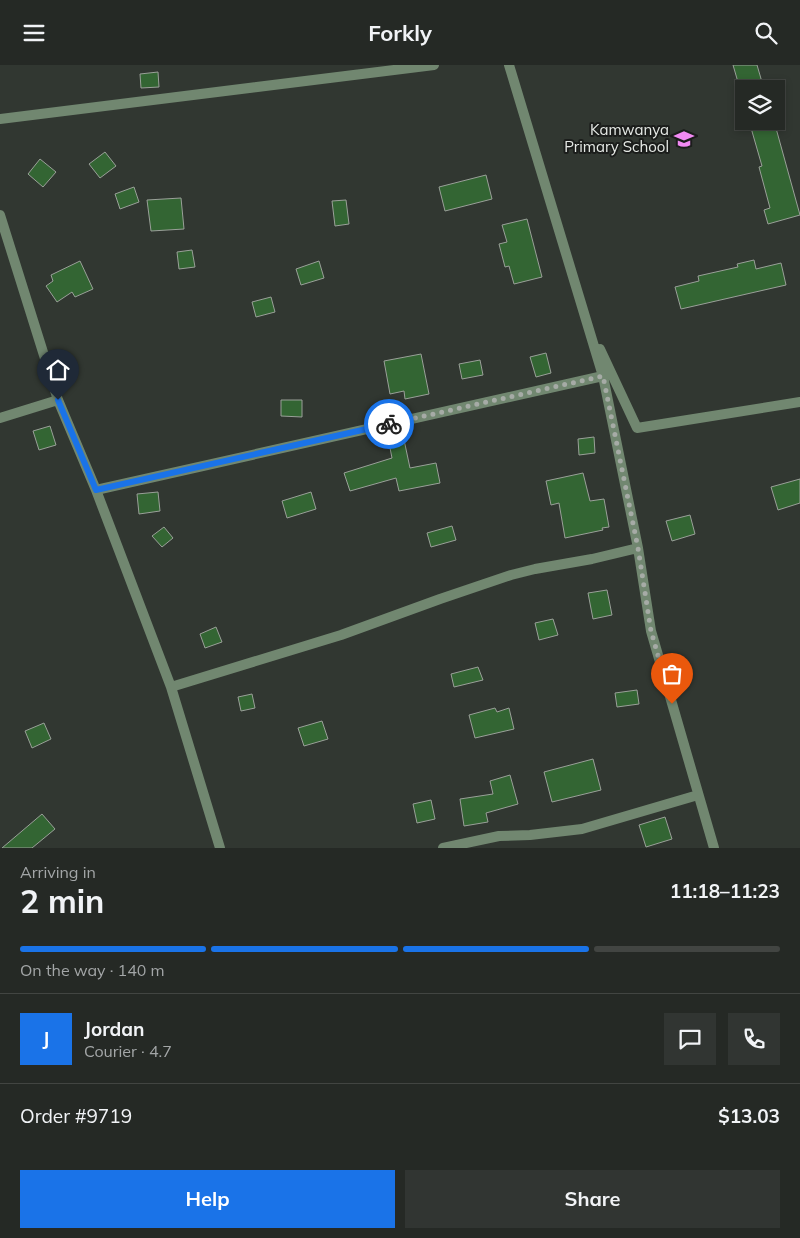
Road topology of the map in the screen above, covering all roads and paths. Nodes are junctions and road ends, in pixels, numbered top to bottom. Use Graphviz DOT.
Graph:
graph roads {
  1 [pos="434,65"];
  2 [pos="509,65"];
  3 [pos="0,119"];
  4 [pos="0,215"];
  5 [pos="585,316"];
  6 [pos="603,376"];
  7 [pos="58,400"];
  8 [pos="800,401"];
  9 [pos="0,418"];
  10 [pos="96,490"];
  11 [pos="638,548"];
  12 [pos="172,687"];
  13 [pos="698,795"];
  14 [pos="220,848"];
  15 [pos="443,848"];
  16 [pos="714,848"];
  1 -- 3 [label="street"];
  2 -- 5 [label="street"];
  4 -- 7 [label="street"];
  5 -- 6 [label="street"];
  5 -- 8 [label="street"];
  6 -- 10 [label="street"];
  6 -- 11 [label="street"];
  7 -- 9 [label="street"];
  7 -- 10 [label="street"];
  10 -- 12 [label="street"];
  11 -- 12 [label="street"];
  11 -- 13 [label="street"];
  12 -- 14 [label="street"];
  13 -- 15 [label="street"];
  13 -- 16 [label="street"];
}
